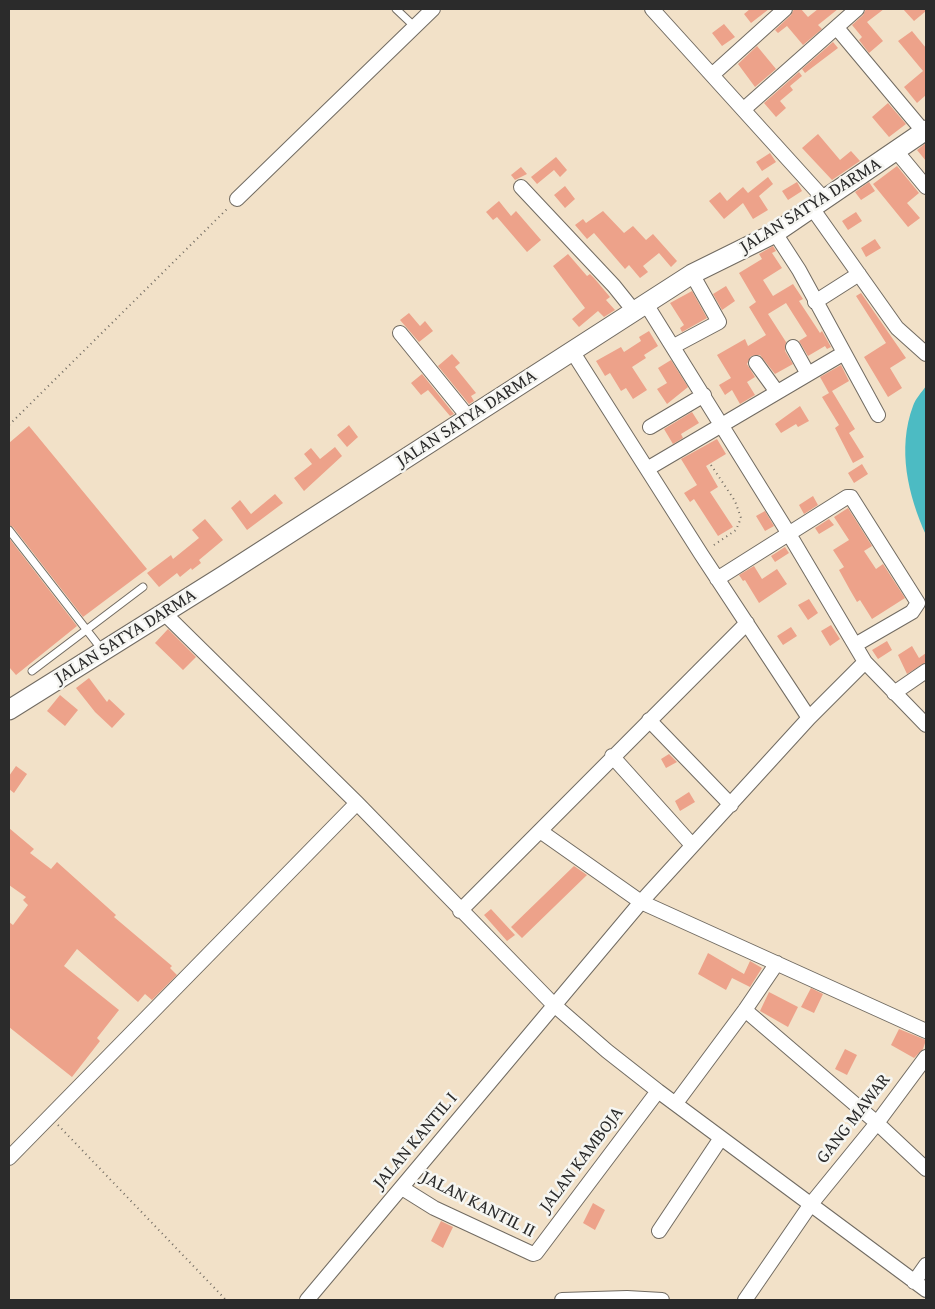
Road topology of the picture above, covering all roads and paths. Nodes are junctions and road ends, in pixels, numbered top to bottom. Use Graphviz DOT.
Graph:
graph roads {
  1 [pos="396,9"];
  2 [pos="433,9"];
  3 [pos="652,9"];
  4 [pos="785,9"];
  5 [pos="854,10"];
  6 [pos="414,27"];
  7 [pos="836,28"];
  8 [pos="712,75"];
  9 [pos="744,109"];
  10 [pos="925,131"];
  11 [pos="897,152"];
  12 [pos="521,187"];
  13 [pos="926,187"];
  14 [pos="237,199"];
  15 [pos="819,204"];
  16 [pos="775,233"];
  17 [pos="692,274"];
  18 [pos="859,274"];
  19 [pos="815,302"];
  20 [pos="640,307"];
  21 [pos="400,333"];
  22 [pos="674,346"];
  23 [pos="793,347"];
  24 [pos="922,350"];
  25 [pos="572,351"];
  26 [pos="844,353"];
  27 [pos="756,362"];
  28 [pos="808,374"];
  29 [pos="777,392"];
  30 [pos="704,395"];
  31 [pos="878,416"];
  32 [pos="469,418"];
  33 [pos="722,425"];
  34 [pos="9,426"];
  35 [pos="650,427"];
  36 [pos="711,465"];
  37 [pos="647,469"];
  38 [pos="9,530"];
  39 [pos="789,534"];
  40 [pos="701,554"];
  41 [pos="718,579"];
  42 [pos="143,587"];
  43 [pos="164,613"];
  44 [pos="747,623"];
  45 [pos="88,630"];
  46 [pos="855,645"];
  47 [pos="103,652"];
  48 [pos="865,662"];
  49 [pos="32,671"];
  50 [pos="926,671"];
  51 [pos="894,693"];
  52 [pos="9,710"];
  53 [pos="809,718"];
  54 [pos="649,720"];
  55 [pos="926,725"];
  56 [pos="612,756"];
  57 [pos="357,804"];
  58 [pos="731,804"];
  59 [pos="540,831"];
  60 [pos="692,845"];
  61 [pos="640,902"];
  62 [pos="460,910"];
  63 [pos="777,963"];
  64 [pos="553,1004"];
  65 [pos="745,1010"];
  66 [pos="926,1031"];
  67 [pos="926,1057"];
  68 [pos="658,1090"];
  69 [pos="676,1103"];
  70 [pos="50,1116"];
  71 [pos="877,1123"];
  72 [pos="721,1138"];
  73 [pos="9,1158"];
  74 [pos="926,1169"];
  75 [pos="402,1188"];
  76 [pos="811,1204"];
  77 [pos="659,1231"];
  78 [pos="536,1253"];
  79 [pos="926,1265"];
  80 [pos="914,1282"];
  81 [pos="926,1290"];
  82 [pos="633,1299"];
  83 [pos="226,1300"];
  84 [pos="307,1300"];
  85 [pos="562,1300"];
  86 [pos="662,1300"];
  87 [pos="745,1300"];
  1 -- 6 [label="lane"];
  2 -- 6 [label="street"];
  3 -- 8 [label="street"];
  4 -- 8 [label="street"];
  5 -- 7 [label="street"];
  6 -- 14 [label="street"];
  7 -- 9 [label="street"];
  7 -- 10 [label="street"];
  8 -- 9 [label="street"];
  9 -- 15 [label="street"];
  10 -- 11 [label="main road, JALAN SATYA DARMA"];
  11 -- 13 [label="street"];
  11 -- 15 [label="main road, JALAN SATYA DARMA"];
  12 -- 20 [label="street"];
  14 -- 34 [label="path"];
  15 -- 16 [label="main road, JALAN SATYA DARMA"];
  15 -- 18 [label="street"];
  16 -- 17 [label="main road, JALAN SATYA DARMA"];
  16 -- 19 [label="street"];
  17 -- 20 [label="main road, JALAN SATYA DARMA"];
  17 -- 22 [label="street"];
  18 -- 19 [label="street"];
  18 -- 24 [label="street"];
  19 -- 26 [label="street"];
  20 -- 22 [label="street"];
  20 -- 25 [label="main road, JALAN SATYA DARMA"];
  21 -- 32 [label="street"];
  22 -- 30 [label="street"];
  23 -- 28 [label="street"];
  25 -- 32 [label="main road, JALAN SATYA DARMA"];
  25 -- 37 [label="street"];
  26 -- 28 [label="street"];
  26 -- 31 [label="street"];
  27 -- 29 [label="street"];
  28 -- 29 [label="street"];
  29 -- 33 [label="street"];
  30 -- 33 [label="street"];
  30 -- 35 [label="street"];
  32 -- 43 [label="main road, JALAN SATYA DARMA"];
  33 -- 37 [label="street"];
  33 -- 39 [label="street"];
  36 -- 40 [label="path"];
  37 -- 40 [label="street"];
  38 -- 45 [label="lane"];
  39 -- 41 [label="street"];
  39 -- 46 [label="street"];
  39 -- 46 [label="street"];
  40 -- 41 [label="street"];
  41 -- 44 [label="street"];
  42 -- 45 [label="lane"];
  43 -- 47 [label="main road, JALAN SATYA DARMA"];
  43 -- 57 [label="street"];
  44 -- 53 [label="street"];
  44 -- 54 [label="street"];
  45 -- 47 [label="lane"];
  45 -- 49 [label="lane"];
  46 -- 48 [label="street"];
  47 -- 52 [label="main road, JALAN SATYA DARMA"];
  48 -- 51 [label="street"];
  48 -- 53 [label="street, JALAN KANTIL I"];
  50 -- 51 [label="street"];
  51 -- 55 [label="street"];
  53 -- 58 [label="street, JALAN KANTIL I"];
  54 -- 56 [label="street"];
  54 -- 58 [label="street"];
  56 -- 59 [label="street"];
  56 -- 60 [label="street"];
  57 -- 62 [label="street"];
  57 -- 70 [label="street"];
  58 -- 60 [label="street, JALAN KANTIL I"];
  59 -- 61 [label="street"];
  59 -- 62 [label="street"];
  60 -- 61 [label="street, JALAN KANTIL I"];
  61 -- 63 [label="street"];
  61 -- 64 [label="street, JALAN KANTIL I"];
  62 -- 64 [label="street"];
  63 -- 65 [label="street"];
  63 -- 66 [label="street"];
  64 -- 68 [label="street"];
  64 -- 75 [label="street, JALAN KANTIL I"];
  65 -- 69 [label="street"];
  65 -- 71 [label="street"];
  67 -- 71 [label="street, GANG MAWAR"];
  68 -- 69 [label="street"];
  68 -- 78 [label="street, JALAN KAMBOJA"];
  69 -- 72 [label="street"];
  70 -- 73 [label="street"];
  70 -- 83 [label="path"];
  71 -- 74 [label="street"];
  71 -- 76 [label="street, GANG MAWAR"];
  72 -- 76 [label="street"];
  72 -- 77 [label="street"];
  75 -- 78 [label="street, JALAN KANTIL II"];
  75 -- 84 [label="street, JALAN KANTIL I"];
  76 -- 80 [label="street"];
  76 -- 87 [label="street, GANG MAWAR"];
  79 -- 80 [label="street"];
  80 -- 81 [label="street"];
  82 -- 85 [label="street"];
  82 -- 86 [label="street"];
}
